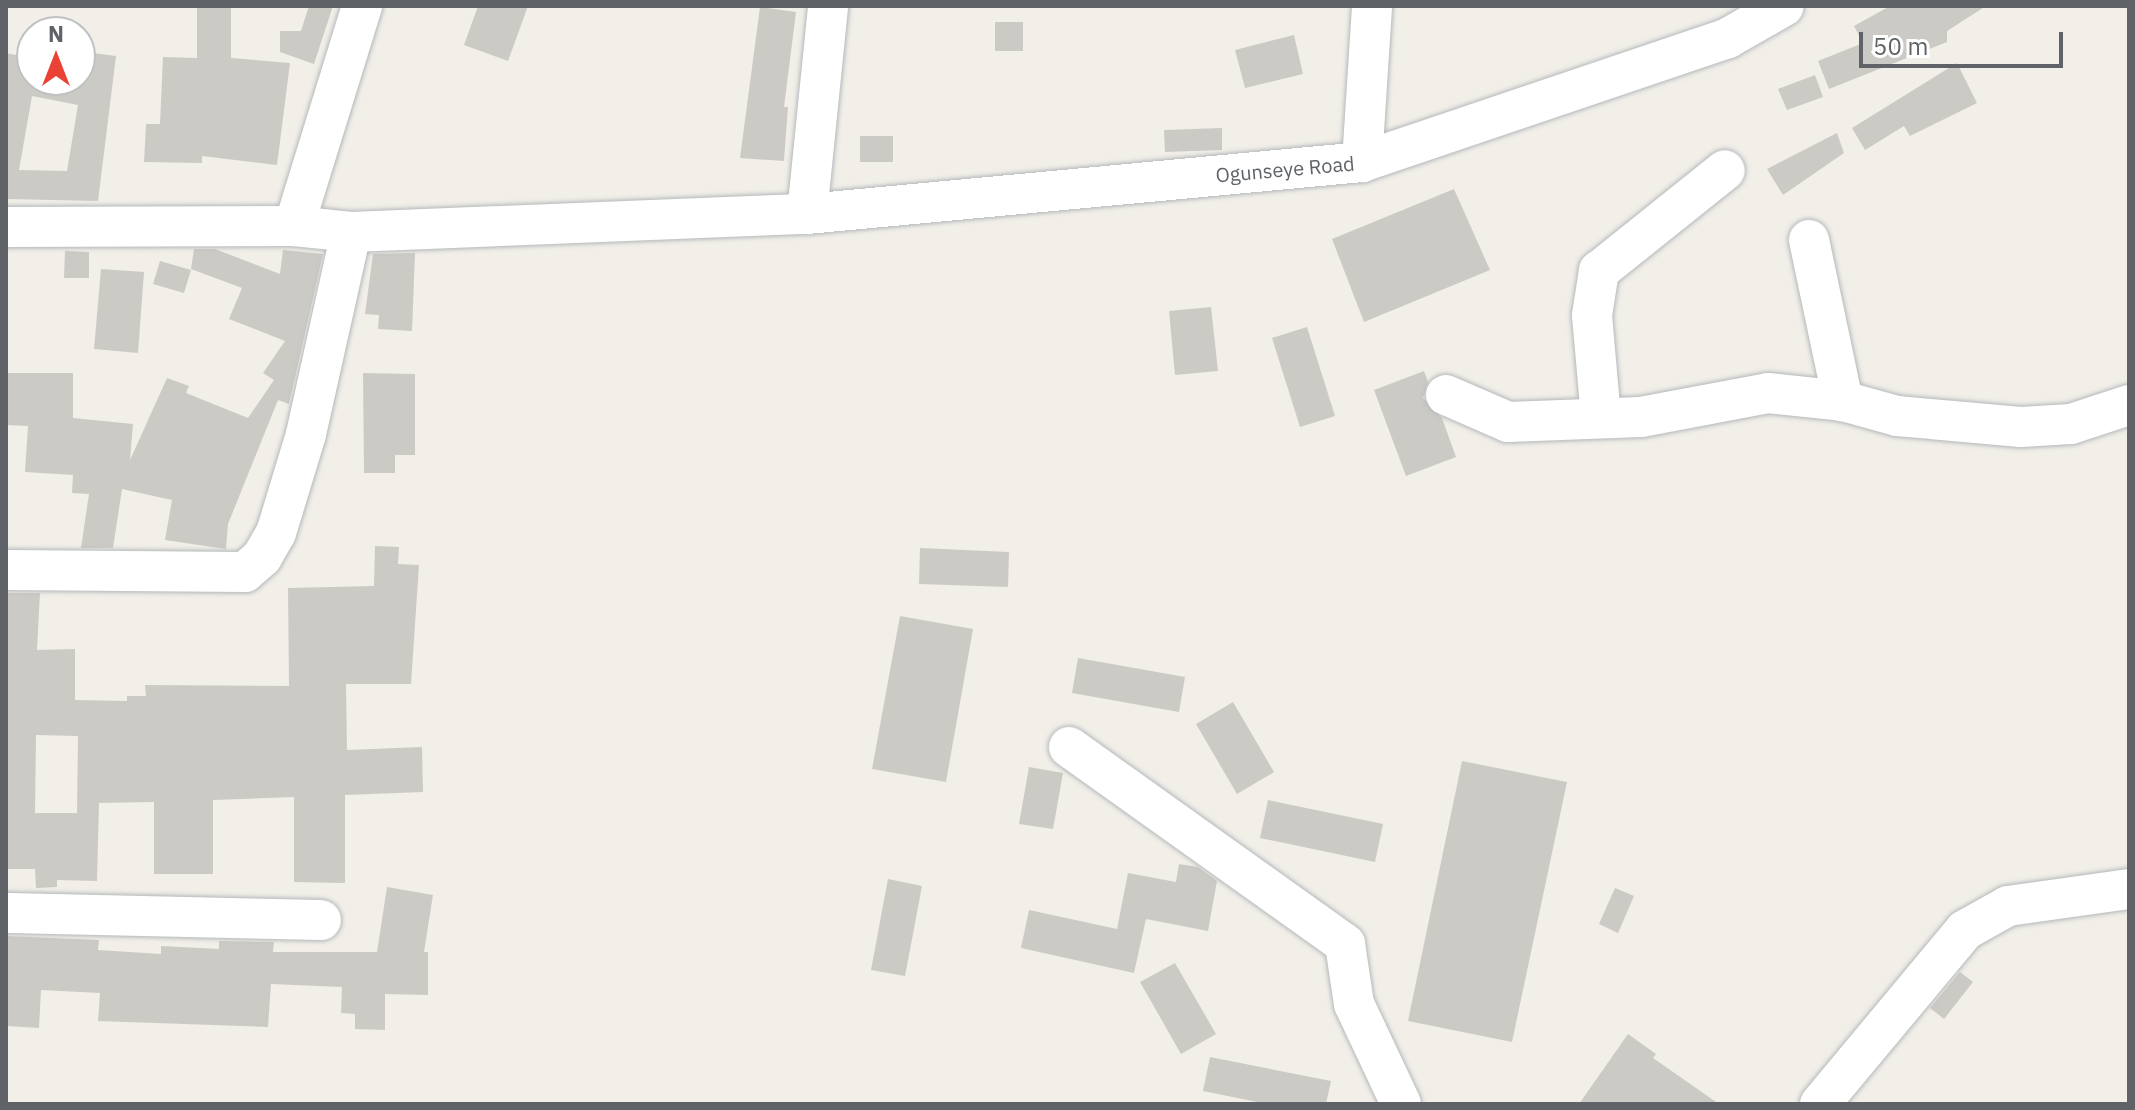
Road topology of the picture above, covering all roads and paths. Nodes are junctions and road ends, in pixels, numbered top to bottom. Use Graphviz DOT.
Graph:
graph roads {
  1 [pos="362,6"];
  2 [pos="828,6"];
  3 [pos="1372,6"];
  4 [pos="1784,6"];
  5 [pos="1727,22"];
  6 [pos="1362,162"];
  7 [pos="1725,170"];
  8 [pos="807,214"];
  9 [pos="294,226"];
  10 [pos="6,227"];
  11 [pos="351,232"];
  12 [pos="1809,240"];
  13 [pos="1446,395"];
  14 [pos="1843,401"];
  15 [pos="2129,405"];
  16 [pos="1601,418"];
  17 [pos="6,570"];
  18 [pos="1069,747"];
  19 [pos="2129,889"];
  20 [pos="6,913"];
  21 [pos="321,920"];
  22 [pos="1401,1104"];
  23 [pos="1820,1104"];
  1 -- 9 [label="street"];
  2 -- 8 [label="street"];
  3 -- 6 [label="street"];
  4 -- 5 [label="street, Ogunseye Road"];
  5 -- 6 [label="street, Ogunseye Road"];
  6 -- 8 [label="street, Ogunseye Road"];
  7 -- 16 [label="street"];
  8 -- 11 [label="street, Ogunseye Road"];
  9 -- 10 [label="street, Ogunseye Road"];
  9 -- 11 [label="street, Ogunseye Road"];
  11 -- 17 [label="street"];
  12 -- 14 [label="street"];
  13 -- 16 [label="street"];
  14 -- 15 [label="street"];
  14 -- 16 [label="street"];
  18 -- 22 [label="street"];
  19 -- 23 [label="street"];
  20 -- 21 [label="street"];
}
